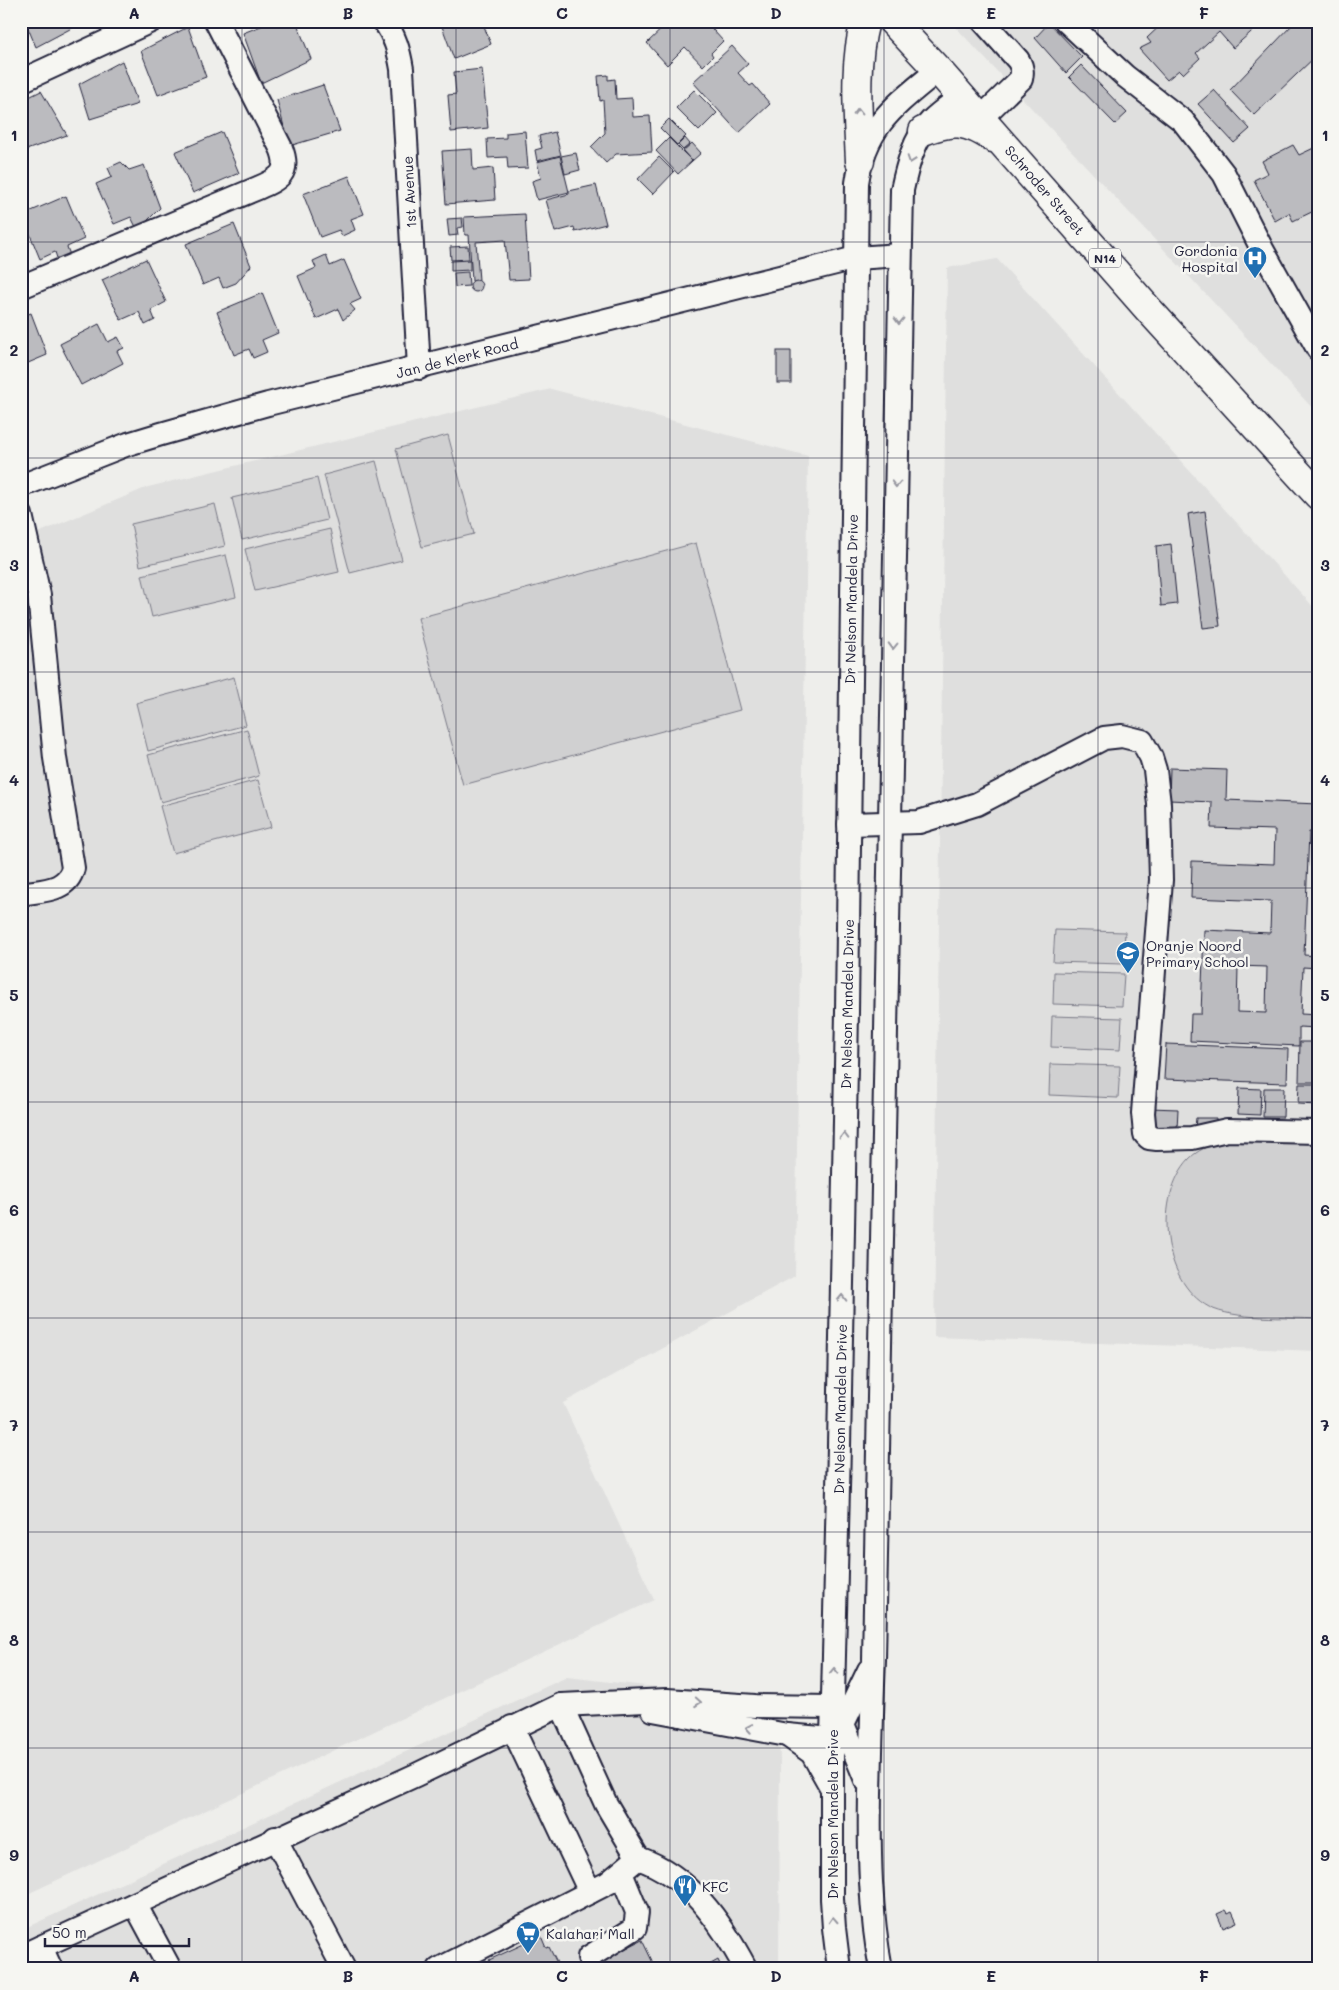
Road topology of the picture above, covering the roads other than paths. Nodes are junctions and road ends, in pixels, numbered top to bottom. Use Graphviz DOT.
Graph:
graph roads {
  1 [pos="151,21"];
  2 [pos="216,21"];
  3 [pos="384,21"];
  4 [pos="865,21"];
  5 [pos="892,21"];
  6 [pos="983,21"];
  7 [pos="1066,21"];
  8 [pos="121,27"];
  9 [pos="938,70"];
  10 [pos="21,81"];
  11 [pos="962,96"];
  12 [pos="981,118"];
  13 [pos="923,131"];
  14 [pos="1009,149"];
  15 [pos="860,161"];
  16 [pos="900,255"];
  17 [pos="856,258"];
  18 [pos="21,287"];
  19 [pos="1318,349"];
  20 [pos="419,368"];
  21 [pos="21,486"];
  22 [pos="1318,495"];
  23 [pos="21,515"];
  24 [pos="890,823"];
  25 [pos="849,824"];
  26 [pos="21,894"];
  27 [pos="1318,1132"];
  28 [pos="874,1660"];
  29 [pos="632,1702"];
  30 [pos="561,1705"];
  31 [pos="836,1723"];
  32 [pos="512,1727"];
  33 [pos="787,1735"];
  34 [pos="832,1788"];
  35 [pos="870,1791"];
  36 [pos="275,1838"];
  37 [pos="638,1858"];
  38 [pos="621,1873"];
  39 [pos="590,1892"];
  40 [pos="134,1904"];
  41 [pos="31,1952"];
  42 [pos="589,1957"];
  43 [pos="51,1969"];
  44 [pos="170,1969"];
  45 [pos="344,1969"];
  46 [pos="439,1969"];
  47 [pos="746,1969"];
  48 [pos="839,1969"];
  49 [pos="881,1969"];
  1 -- 8 [label="street"];
  2 -- 18 [label="street"];
  3 -- 20 [label="street, 1st Avenue"];
  15 -- 4 [label="highway, one-way"];
  5 -- 9 [label="highway, Schroder Street / N14"];
  6 -- 12 [label="street"];
  7 -- 19 [label="street"];
  8 -- 10 [label="street"];
  9 -- 11 [label="highway, Schroder Street / N14"];
  9 -- 15 [label="street, Dr Nelson Mandela Drive"];
  11 -- 12 [label="highway, Schroder Street / N14"];
  11 -- 13 [label="street"];
  12 -- 14 [label="highway, Schroder Street / N14"];
  13 -- 14 [label="highway"];
  13 -- 16 [label="street, one-way"];
  14 -- 22 [label="highway, Schroder Street / N14"];
  15 -- 17 [label="street, Dr Nelson Mandela Drive"];
  16 -- 17 [label="street, Jan de Klerk Road"];
  16 -- 24 [label="street, one-way"];
  17 -- 20 [label="street, Jan de Klerk Road"];
  17 -- 25 [label="street, Dr Nelson Mandela Drive"];
  20 -- 21 [label="street, Jan de Klerk Road"];
  23 -- 26 [label="street"];
  24 -- 25 [label="street"];
  24 -- 27 [label="street"];
  24 -- 28 [label="street"];
  31 -- 25 [label="street, Dr Nelson Mandela Drive, one-way"];
  28 -- 31 [label="street"];
  28 -- 35 [label="street"];
  29 -- 30 [label="street"];
  29 -- 31 [label="street, one-way"];
  33 -- 29 [label="street, one-way"];
  30 -- 32 [label="street"];
  30 -- 37 [label="street"];
  31 -- 33 [label="street"];
  31 -- 34 [label="street, Dr Nelson Mandela Drive"];
  31 -- 35 [label="street"];
  32 -- 36 [label="street"];
  32 -- 39 [label="street"];
  33 -- 34 [label="street"];
  48 -- 34 [label="street, Dr Nelson Mandela Drive, one-way"];
  35 -- 49 [label="street"];
  36 -- 40 [label="street"];
  36 -- 45 [label="street"];
  37 -- 38 [label="street"];
  37 -- 47 [label="street"];
  38 -- 39 [label="street"];
  38 -- 42 [label="street"];
  39 -- 46 [label="street"];
  40 -- 41 [label="street"];
  40 -- 44 [label="street"];
  41 -- 43 [label="street"];
}
